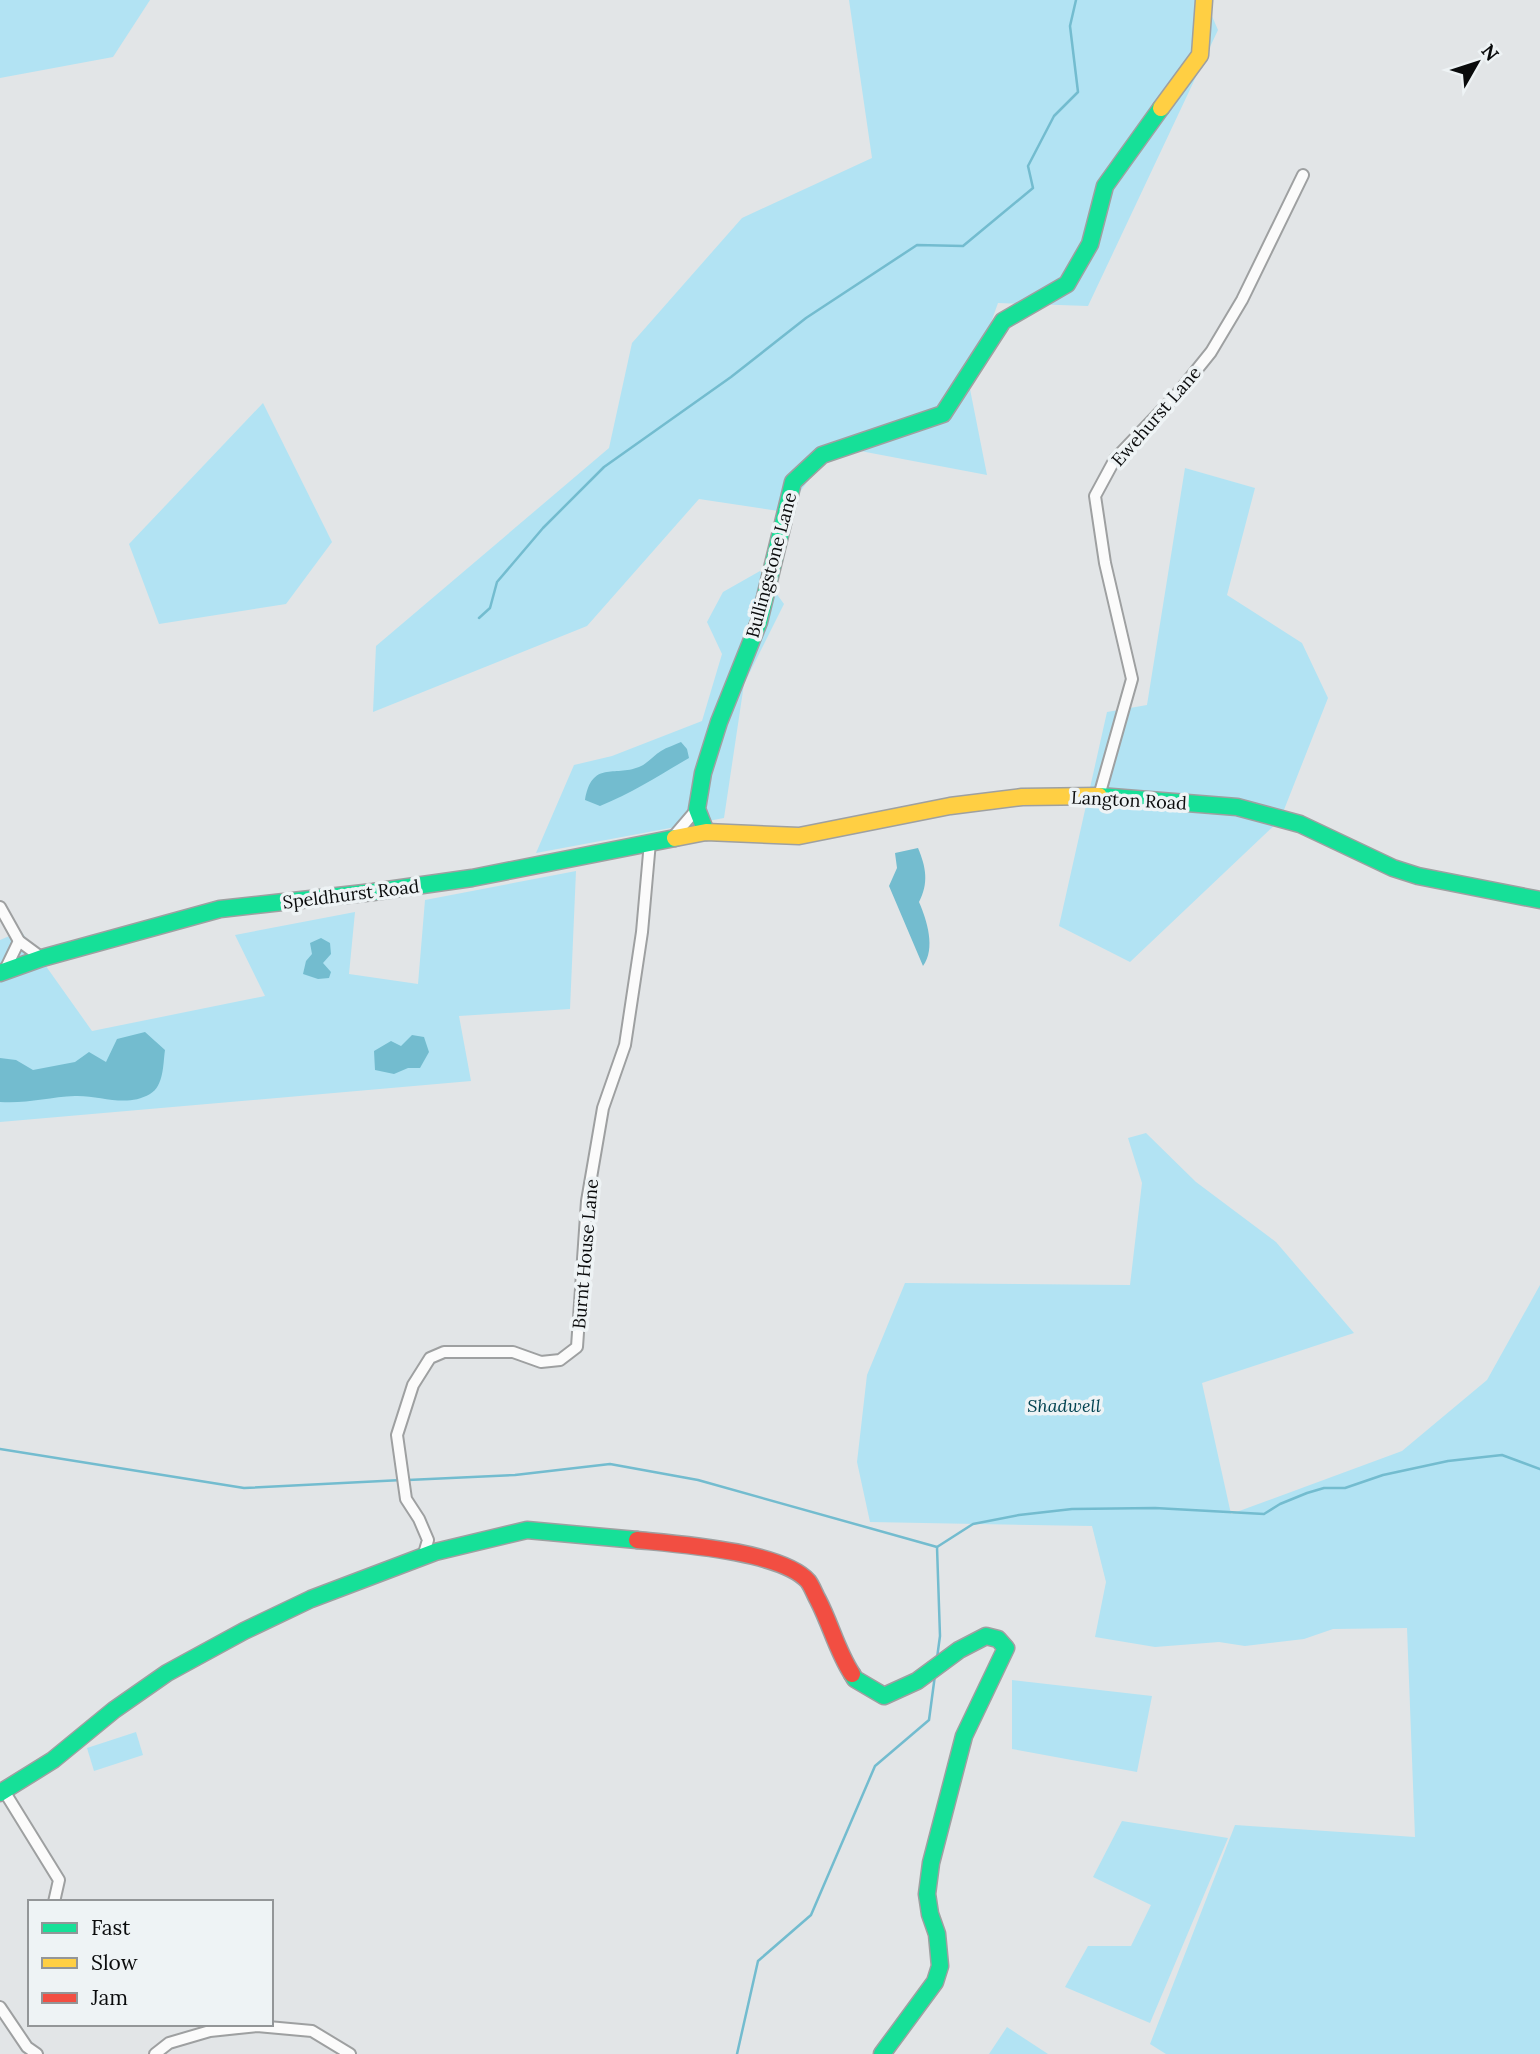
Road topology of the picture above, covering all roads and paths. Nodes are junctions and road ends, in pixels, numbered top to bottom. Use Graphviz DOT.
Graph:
graph roads {
  1 [pos="1204,0"];
  2 [pos="1303,175"];
  3 [pos="1099,796"];
  4 [pos="697,809"];
  5 [pos="706,832"];
  6 [pos="673,837"];
  7 [pos="650,842"];
  8 [pos="1540,900"];
  9 [pos="0,907"];
  10 [pos="19,941"];
  11 [pos="42,958"];
  12 [pos="2,972"];
  13 [pos="424,1557"];
  14 [pos="2,1792"];
  15 [pos="54,1900"];
  16 [pos="0,2007"];
  17 [pos="249,2026"];
  18 [pos="266,2026"];
  19 [pos="37,2054"];
  20 [pos="155,2054"];
  21 [pos="349,2054"];
  22 [pos="882,2054"];
  1 -- 4 [label="street, Bullingstone Lane"];
  2 -- 3 [label="street, Ewehurst Lane"];
  3 -- 5 [label="street, Langton Road"];
  3 -- 8 [label="street, Langton Road"];
  4 -- 5 [label="street"];
  4 -- 6 [label="street"];
  5 -- 6 [label="street, Speldhurst Road"];
  6 -- 7 [label="street, Speldhurst Road"];
  7 -- 11 [label="street, Speldhurst Road"];
  7 -- 13 [label="street, Burnt House Lane"];
  9 -- 10 [label="street"];
  10 -- 11 [label="street"];
  10 -- 12 [label="street"];
  11 -- 12 [label="street, Speldhurst Road"];
  13 -- 14 [label="street"];
  13 -- 22 [label="street"];
  14 -- 15 [label="street"];
  16 -- 19 [label="street"];
  17 -- 20 [label="street"];
  18 -- 21 [label="street"];
}
